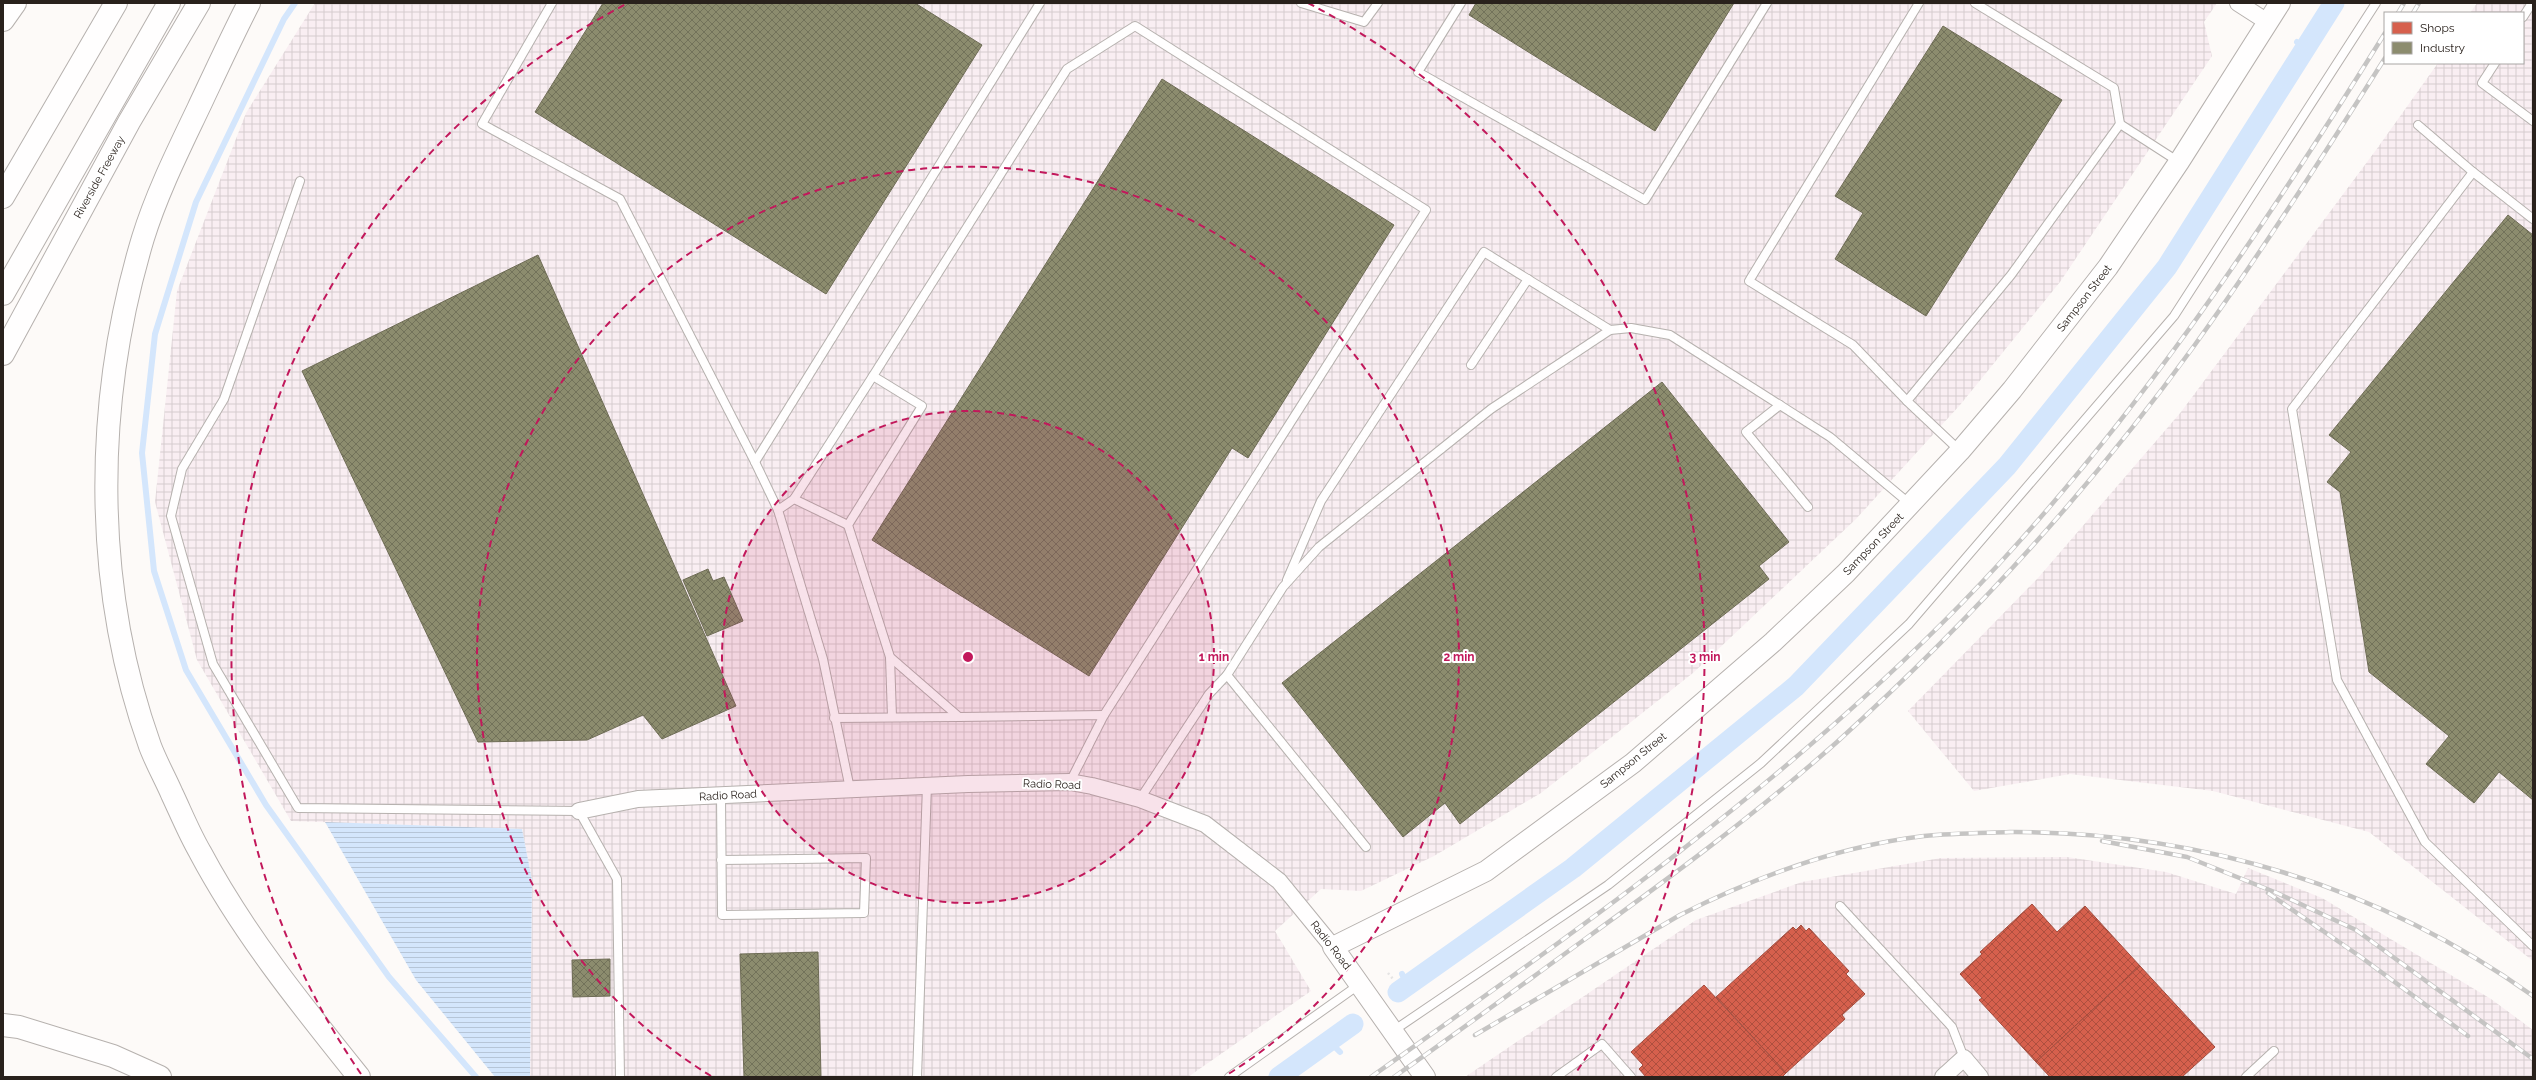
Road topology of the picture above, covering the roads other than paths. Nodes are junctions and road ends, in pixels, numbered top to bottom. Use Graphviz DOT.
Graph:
graph roads {
  1 [pos="15,3"];
  2 [pos="116,3"];
  3 [pos="169,3"];
  4 [pos="199,3"];
  5 [pos="249,3"];
  6 [pos="552,3"];
  7 [pos="1040,3"];
  8 [pos="1301,3"];
  9 [pos="1378,3"];
  10 [pos="1461,3"];
  11 [pos="1767,3"];
  12 [pos="1919,3"];
  13 [pos="1975,3"];
  14 [pos="2238,3"];
  15 [pos="2280,3"];
  16 [pos="2376,3"];
  17 [pos="2532,3"];
  18 [pos="2524,15"];
  19 [pos="3,20"];
  20 [pos="2266,21"];
  21 [pos="2494,64"];
  22 [pos="2533,122"];
  23 [pos="2120,124"];
  24 [pos="2418,125"];
  25 [pos="2179,162"];
  26 [pos="2473,172"];
  27 [pos="300,181"];
  28 [pos="3,197"];
  29 [pos="2533,219"];
  30 [pos="1528,279"];
  31 [pos="3,294"];
  32 [pos="1610,330"];
  33 [pos="3,354"];
  34 [pos="1471,365"];
  35 [pos="873,376"];
  36 [pos="1907,401"];
  37 [pos="1780,405"];
  38 [pos="1960,451"];
  39 [pos="755,462"];
  40 [pos="794,499"];
  41 [pos="1910,505"];
  42 [pos="1808,506"];
  43 [pos="778,510"];
  44 [pos="848,525"];
  45 [pos="1283,587"];
  46 [pos="890,657"];
  47 [pos="1227,675"];
  48 [pos="1104,715"];
  49 [pos="892,717"];
  50 [pos="959,717"];
  51 [pos="834,718"];
  52 [pos="1070,782"];
  53 [pos="927,786"];
  54 [pos="850,789"];
  55 [pos="721,795"];
  56 [pos="1140,799"];
  57 [pos="579,811"];
  58 [pos="1366,847"];
  59 [pos="721,860"];
  60 [pos="1840,906"];
  61 [pos="1334,946"];
  62 [pos="2533,946"];
  63 [pos="1363,989"];
  64 [pos="11,1026"];
  65 [pos="1389,1027"];
  66 [pos="2274,1051"];
  67 [pos="1964,1058"];
  68 [pos="160,1077"];
  69 [pos="359,1077"];
  70 [pos="620,1077"];
  71 [pos="918,1077"];
  72 [pos="1229,1077"];
  73 [pos="1425,1077"];
  74 [pos="1556,1077"];
  75 [pos="1631,1077"];
  76 [pos="1943,1077"];
  77 [pos="1980,1077"];
  78 [pos="2246,1077"];
  1 -- 19 [label="highway"];
  2 -- 28 [label="highway"];
  3 -- 31 [label="highway"];
  4 -- 33 [label="highway, Riverside Freeway"];
  5 -- 69 [label="highway"];
  6 -- 39 [label="lane"];
  7 -- 39 [label="lane"];
  8 -- 9 [label="lane"];
  10 -- 11 [label="lane"];
  12 -- 36 [label="lane"];
  13 -- 23 [label="lane"];
  14 -- 20 [label="street"];
  15 -- 20 [label="street, Sampson Street"];
  16 -- 65 [label="lane"];
  17 -- 18 [label="lane"];
  20 -- 25 [label="street, Sampson Street"];
  21 -- 22 [label="lane"];
  23 -- 25 [label="lane"];
  23 -- 36 [label="lane"];
  24 -- 26 [label="lane"];
  25 -- 38 [label="street, Sampson Street"];
  26 -- 29 [label="lane"];
  26 -- 62 [label="lane"];
  27 -- 57 [label="lane"];
  30 -- 32 [label="lane"];
  30 -- 34 [label="lane"];
  30 -- 45 [label="lane"];
  32 -- 37 [label="lane"];
  32 -- 45 [label="lane"];
  35 -- 40 [label="lane"];
  35 -- 44 [label="lane"];
  35 -- 48 [label="lane"];
  36 -- 38 [label="lane"];
  37 -- 41 [label="lane"];
  37 -- 42 [label="lane"];
  38 -- 41 [label="street, Sampson Street"];
  39 -- 43 [label="lane"];
  40 -- 43 [label="lane"];
  40 -- 44 [label="lane"];
  41 -- 61 [label="street, Sampson Street"];
  43 -- 51 [label="lane"];
  44 -- 46 [label="lane"];
  45 -- 47 [label="lane"];
  46 -- 49 [label="lane"];
  46 -- 50 [label="lane"];
  47 -- 56 [label="lane"];
  47 -- 58 [label="lane"];
  48 -- 50 [label="lane"];
  48 -- 52 [label="lane"];
  49 -- 50 [label="lane"];
  49 -- 51 [label="lane"];
  51 -- 54 [label="lane"];
  52 -- 53 [label="street, Radio Road"];
  52 -- 56 [label="street, Radio Road"];
  53 -- 54 [label="street, Radio Road"];
  53 -- 71 [label="lane"];
  54 -- 55 [label="street, Radio Road"];
  55 -- 57 [label="street, Radio Road"];
  55 -- 59 [label="lane"];
  56 -- 61 [label="street, Radio Road"];
  57 -- 70 [label="lane"];
  59 -- 59 [label="lane"];
  60 -- 67 [label="lane"];
  61 -- 63 [label="street, Radio Road"];
  63 -- 65 [label="street, Radio Road"];
  63 -- 72 [label="lane"];
  64 -- 68 [label="highway"];
  65 -- 73 [label="street, Radio Road"];
  66 -- 78 [label="lane"];
  67 -- 76 [label="street"];
  67 -- 77 [label="street"];
  74 -- 75 [label="lane"];
}
